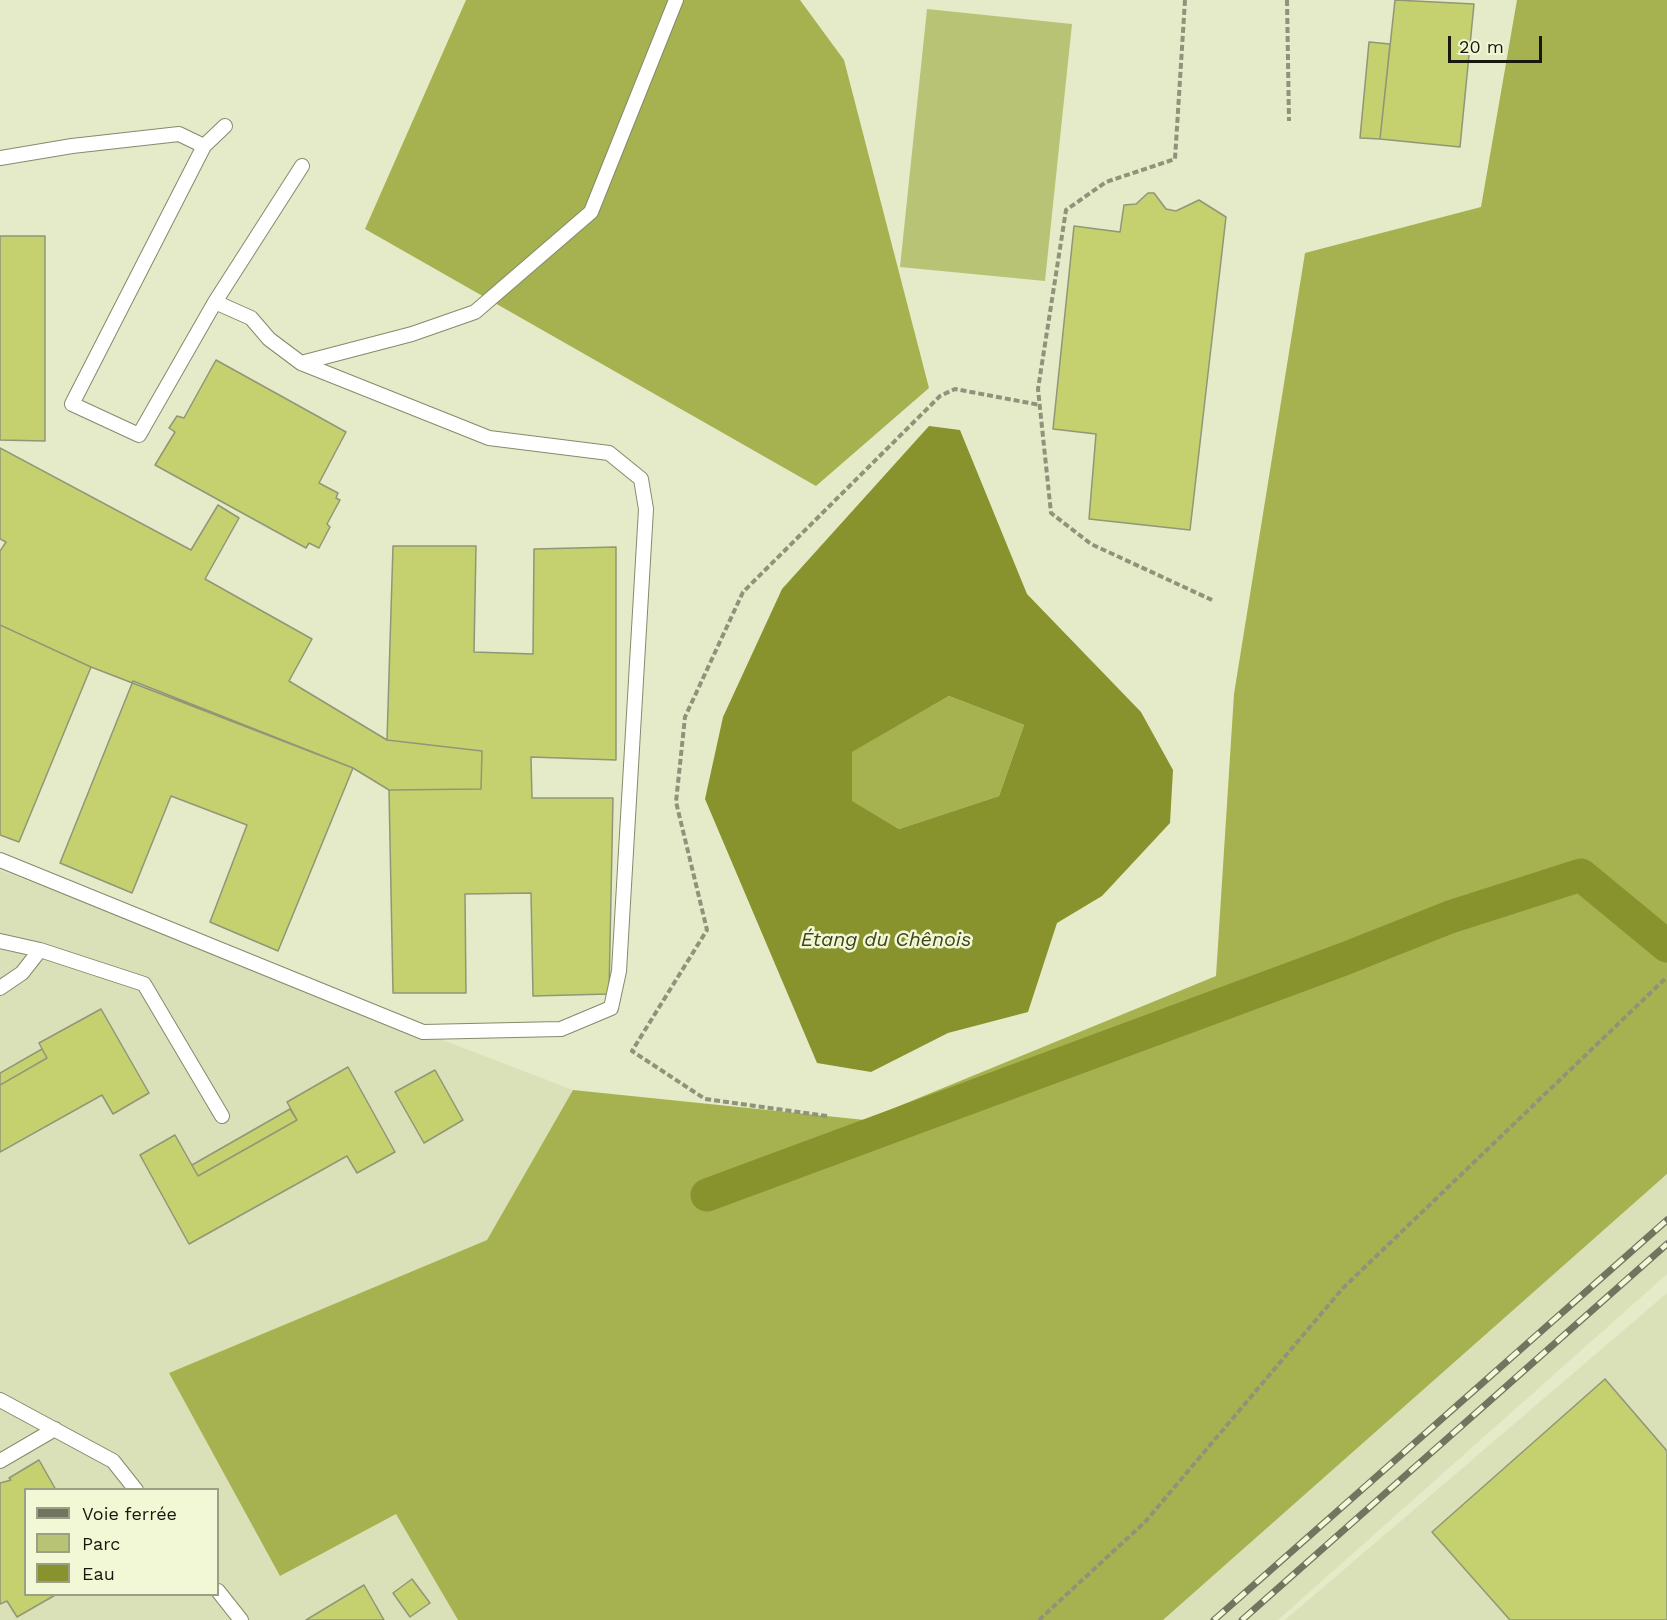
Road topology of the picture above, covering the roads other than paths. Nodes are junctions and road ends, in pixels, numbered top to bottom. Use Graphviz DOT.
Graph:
graph roads {
  1 [pos="676,0"];
  2 [pos="225,126"];
  3 [pos="204,146"];
  4 [pos="0,158"];
  5 [pos="302,166"];
  6 [pos="214,302"];
  7 [pos="301,363"];
  8 [pos="0,860"];
  9 [pos="0,941"];
  10 [pos="40,950"];
  11 [pos="0,988"];
  12 [pos="222,1116"];
  13 [pos="0,1400"];
  14 [pos="55,1429"];
  15 [pos="0,1461"];
  16 [pos="134,1488"];
  17 [pos="219,1592"];
  18 [pos="241,1620"];
  1 -- 7 [label="lane"];
  2 -- 3 [label="lane"];
  3 -- 4 [label="lane"];
  3 -- 6 [label="lane"];
  5 -- 6 [label="lane"];
  6 -- 7 [label="lane"];
  7 -- 8 [label="lane"];
  9 -- 10 [label="lane"];
  10 -- 11 [label="lane"];
  10 -- 12 [label="lane"];
  13 -- 14 [label="lane"];
  14 -- 15 [label="lane"];
  14 -- 16 [label="lane"];
  17 -- 18 [label="lane"];
}
